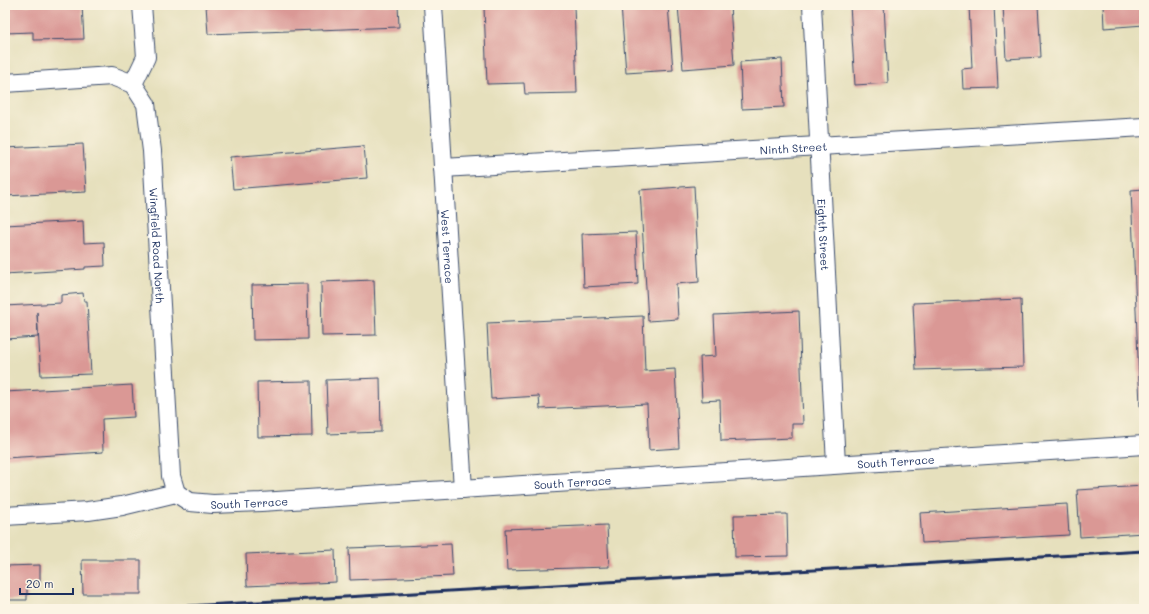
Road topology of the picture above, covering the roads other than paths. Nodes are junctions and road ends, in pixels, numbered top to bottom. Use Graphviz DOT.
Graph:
graph roads {
  1 [pos="142,5"];
  2 [pos="433,5"];
  3 [pos="812,5"];
  4 [pos="5,83"];
  5 [pos="133,84"];
  6 [pos="1144,128"];
  7 [pos="819,146"];
  8 [pos="443,168"];
  9 [pos="1144,445"];
  10 [pos="836,464"];
  11 [pos="463,489"];
  12 [pos="176,493"];
  13 [pos="5,516"];
  1 -- 5 [label="street"];
  2 -- 8 [label="street, West Terrace"];
  3 -- 7 [label="street, Eighth Street"];
  4 -- 5 [label="street"];
  5 -- 12 [label="street, Wingfield Road North"];
  6 -- 7 [label="street, Ninth Street"];
  7 -- 8 [label="street, Ninth Street"];
  7 -- 10 [label="street, Eighth Street"];
  8 -- 11 [label="street, West Terrace"];
  9 -- 10 [label="street, South Terrace"];
  10 -- 11 [label="street, South Terrace"];
  11 -- 12 [label="street, South Terrace"];
  12 -- 13 [label="street"];
}
